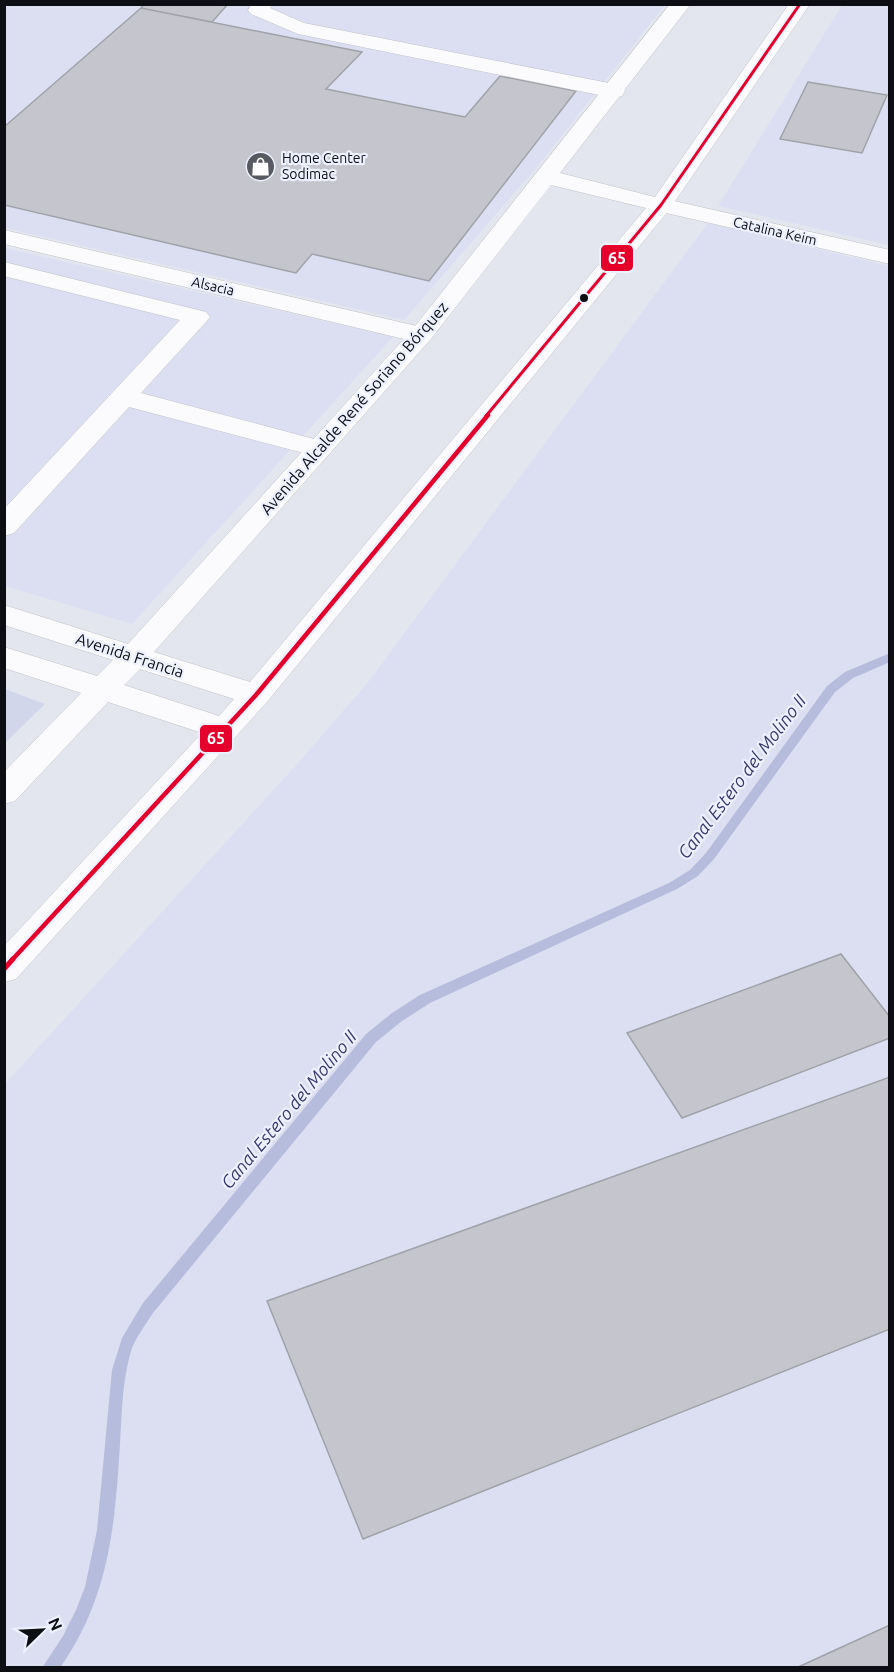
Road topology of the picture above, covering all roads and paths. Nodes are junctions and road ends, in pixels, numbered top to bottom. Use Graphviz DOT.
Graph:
graph roads {
  1 [pos="263,4"];
  2 [pos="681,4"];
  3 [pos="800,4"];
  4 [pos="614,91"];
  5 [pos="547,177"];
  6 [pos="661,205"];
  7 [pos="4,237"];
  8 [pos="890,257"];
  9 [pos="4,269"];
  10 [pos="421,335"];
  11 [pos="116,405"];
  12 [pos="311,458"];
  13 [pos="4,527"];
  14 [pos="4,615"];
  15 [pos="135,656"];
  16 [pos="4,657"];
  17 [pos="102,689"];
  18 [pos="256,695"];
  19 [pos="224,729"];
  20 [pos="4,793"];
  21 [pos="4,969"];
  1 -- 4 [label="main road"];
  2 -- 4 [label="main road, Avenida Alcalde René Soriano Bórquez"];
  3 -- 6 [label="main road"];
  4 -- 5 [label="main road, Avenida Alcalde René Soriano Bórquez"];
  5 -- 6 [label="main road, Catalina Keim"];
  5 -- 10 [label="main road, Avenida Alcalde René Soriano Bórquez"];
  6 -- 8 [label="main road, Catalina Keim"];
  6 -- 18 [label="main road"];
  7 -- 10 [label="main road, Alsacia"];
  9 -- 11 [label="main road"];
  10 -- 12 [label="main road, Avenida Alcalde René Soriano Bórquez"];
  11 -- 12 [label="main road"];
  11 -- 13 [label="main road"];
  12 -- 15 [label="main road, Avenida Alcalde René Soriano Bórquez"];
  14 -- 15 [label="main road, Avenida Francia"];
  15 -- 17 [label="main road, Avenida Alcalde René Soriano Bórquez"];
  15 -- 18 [label="main road, Avenida Francia"];
  16 -- 17 [label="main road"];
  17 -- 19 [label="main road"];
  17 -- 20 [label="main road, Avenida Alcalde René Soriano Bórquez"];
  18 -- 19 [label="main road"];
  19 -- 21 [label="main road"];
}
